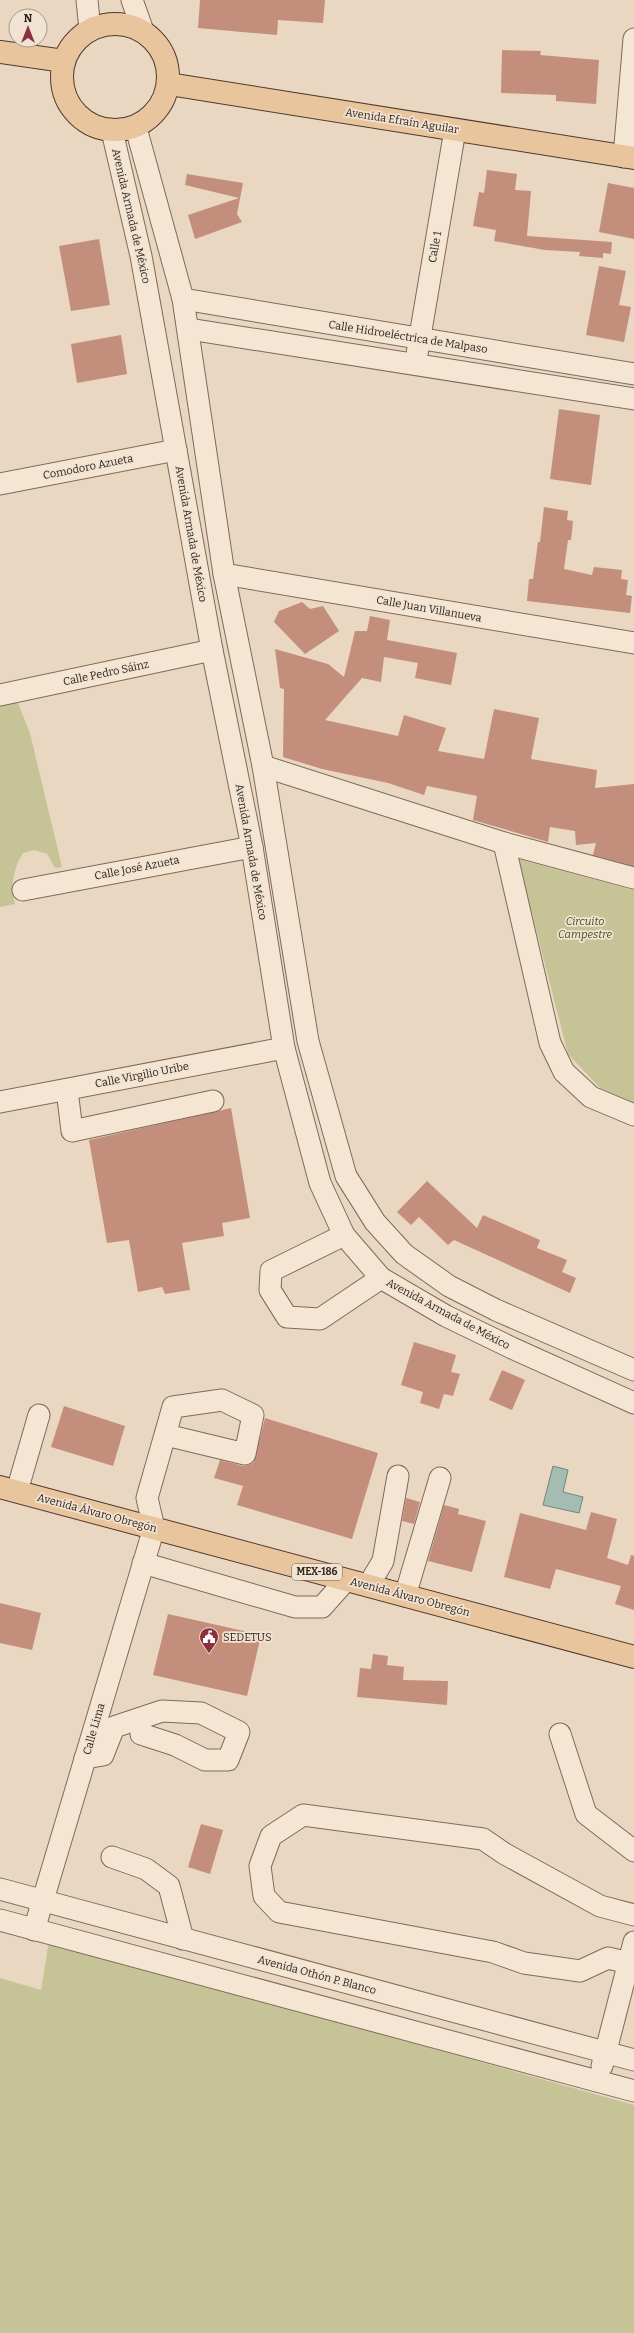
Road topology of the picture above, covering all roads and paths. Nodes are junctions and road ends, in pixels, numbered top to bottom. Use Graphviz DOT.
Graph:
graph roads {
  1 [pos="87,0"];
  2 [pos="132,0"];
  3 [pos="90,30"];
  4 [pos="143,31"];
  5 [pos="634,39"];
  6 [pos="0,52"];
  7 [pos="64,61"];
  8 [pos="169,84"];
  9 [pos="136,128"];
  10 [pos="455,130"];
  11 [pos="112,131"];
  12 [pos="629,157"];
  13 [pos="183,299"];
  14 [pos="189,329"];
  15 [pos="420,340"];
  16 [pos="415,365"];
  17 [pos="634,374"];
  18 [pos="634,399"];
  19 [pos="176,450"];
  20 [pos="0,484"];
  21 [pos="224,574"];
  22 [pos="634,643"];
  23 [pos="212,650"];
  24 [pos="0,695"];
  25 [pos="263,766"];
  26 [pos="504,843"];
  27 [pos="252,847"];
  28 [pos="634,878"];
  29 [pos="23,890"];
  30 [pos="284,1048"];
  31 [pos="66,1090"];
  32 [pos="213,1100"];
  33 [pos="0,1102"];
  34 [pos="634,1115"];
  35 [pos="344,1235"];
  36 [pos="381,1278"];
  37 [pos="634,1370"];
  38 [pos="634,1403"];
  39 [pos="39,1415"];
  40 [pos="166,1435"];
  41 [pos="398,1476"];
  42 [pos="440,1478"];
  43 [pos="8,1489"];
  44 [pos="154,1528"];
  45 [pos="143,1563"];
  46 [pos="346,1580"];
  47 [pos="368,1586"];
  48 [pos="405,1596"];
  49 [pos="634,1657"];
  50 [pos="140,1719"];
  51 [pos="560,1734"];
  52 [pos="85,1758"];
  53 [pos="634,1851"];
  54 [pos="112,1857"];
  55 [pos="0,1889"];
  56 [pos="43,1901"];
  57 [pos="634,1914"];
  58 [pos="0,1920"];
  59 [pos="34,1930"];
  60 [pos="183,1939"];
  61 [pos="634,1942"];
  62 [pos="628,1964"];
  63 [pos="627,1997"];
  64 [pos="606,2052"];
  65 [pos="634,2060"];
  66 [pos="599,2082"];
  67 [pos="634,2091"];
  1 -- 3 [label="street"];
  2 -- 4 [label="street"];
  3 -- 4 [label="main road"];
  3 -- 7 [label="main road"];
  4 -- 8 [label="main road"];
  5 -- 12 [label="street"];
  6 -- 7 [label="main road"];
  7 -- 11 [label="main road"];
  8 -- 9 [label="main road"];
  8 -- 10 [label="main road, Avenida Efraín Aguilar"];
  9 -- 11 [label="main road"];
  9 -- 13 [label="street"];
  10 -- 12 [label="main road, Avenida Efraín Aguilar"];
  10 -- 15 [label="street, Calle 1"];
  11 -- 19 [label="street, Avenida Armada de México"];
  13 -- 14 [label="street"];
  13 -- 15 [label="street, Calle Hidroeléctrica de Malpaso"];
  14 -- 16 [label="street"];
  14 -- 21 [label="street"];
  15 -- 16 [label="street, Calle 1"];
  15 -- 17 [label="street, Calle Hidroeléctrica de Malpaso"];
  16 -- 18 [label="street"];
  19 -- 20 [label="street, Comodoro Azueta"];
  19 -- 23 [label="street, Avenida Armada de México"];
  21 -- 22 [label="street, Calle Juan Villanueva"];
  21 -- 25 [label="street"];
  23 -- 24 [label="street, Calle Pedro Sáinz"];
  23 -- 27 [label="street, Avenida Armada de México"];
  25 -- 26 [label="street"];
  25 -- 37 [label="street"];
  26 -- 28 [label="street"];
  26 -- 34 [label="street"];
  27 -- 29 [label="street, Calle José Azueta"];
  27 -- 30 [label="street, Avenida Armada de México"];
  30 -- 31 [label="street, Calle Virgilio Uribe"];
  30 -- 35 [label="street, Avenida Armada de México"];
  31 -- 32 [label="street"];
  31 -- 33 [label="street, Calle Virgilio Uribe"];
  35 -- 36 [label="street, Avenida Armada de México"];
  35 -- 36 [label="street"];
  36 -- 38 [label="street, Avenida Armada de México"];
  39 -- 43 [label="street"];
  40 -- 44 [label="street"];
  41 -- 47 [label="street"];
  42 -- 48 [label="street"];
  43 -- 44 [label="main road, Avenida Álvaro Obregón / MEX-186"];
  44 -- 45 [label="street, Calle Lima"];
  44 -- 46 [label="main road, Avenida Álvaro Obregón / MEX-186"];
  45 -- 46 [label="street"];
  45 -- 52 [label="street, Calle Lima"];
  46 -- 47 [label="main road, Avenida Álvaro Obregón / MEX-186"];
  47 -- 48 [label="main road, Avenida Álvaro Obregón / MEX-186"];
  48 -- 49 [label="main road, Avenida Álvaro Obregón / MEX-186"];
  50 -- 52 [label="street"];
  51 -- 53 [label="street"];
  52 -- 56 [label="street, Calle Lima"];
  54 -- 60 [label="street"];
  55 -- 56 [label="street, Avenida Othón P. Blanco"];
  56 -- 59 [label="street, Calle Lima"];
  56 -- 60 [label="street, Avenida Othón P. Blanco"];
  57 -- 62 [label="street"];
  58 -- 59 [label="street"];
  59 -- 66 [label="street"];
  60 -- 64 [label="street, Avenida Othón P. Blanco"];
  61 -- 62 [label="street"];
  62 -- 63 [label="street"];
  63 -- 64 [label="street"];
  64 -- 65 [label="street, Avenida Othón P. Blanco"];
  64 -- 66 [label="street"];
  66 -- 67 [label="street"];
}
